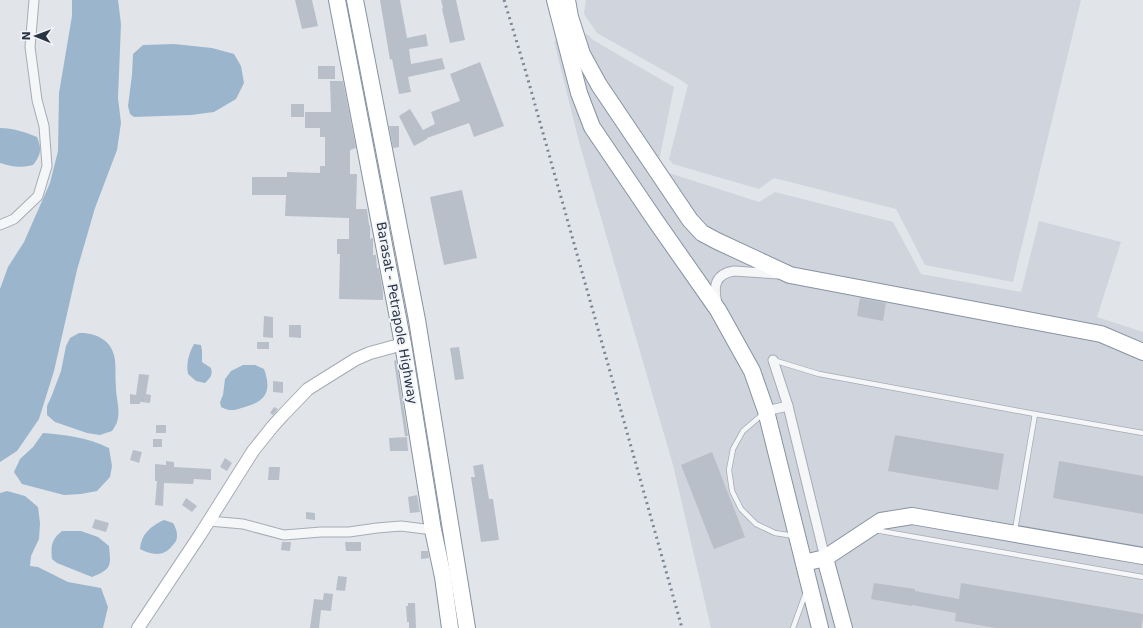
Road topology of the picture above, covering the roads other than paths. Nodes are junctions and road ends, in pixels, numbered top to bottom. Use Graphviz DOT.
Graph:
graph roads {
  1 [pos="34,0"];
  2 [pos="337,0"];
  3 [pos="355,0"];
  4 [pos="555,0"];
  5 [pos="567,0"];
  6 [pos="0,224"];
  7 [pos="790,275"];
  8 [pos="718,310"];
  9 [pos="403,344"];
  10 [pos="1143,352"];
  11 [pos="773,360"];
  12 [pos="788,406"];
  13 [pos="766,411"];
  14 [pos="1035,414"];
  15 [pos="1143,433"];
  16 [pos="209,521"];
  17 [pos="868,529"];
  18 [pos="433,530"];
  19 [pos="1014,534"];
  20 [pos="797,536"];
  21 [pos="1143,556"];
  22 [pos="826,558"];
  23 [pos="804,563"];
  24 [pos="1143,577"];
  25 [pos="809,583"];
  26 [pos="138,628"];
  27 [pos="450,628"];
  28 [pos="467,628"];
  29 [pos="793,628"];
  30 [pos="820,628"];
  31 [pos="844,628"];
  1 -- 6 [label="street"];
  2 -- 9 [label="highway, Barasat - Petrapole Highway"];
  3 -- 28 [label="highway, Barasat - Petrapole Highway"];
  4 -- 8 [label="highway"];
  5 -- 7 [label="highway"];
  7 -- 8 [label="street"];
  7 -- 10 [label="highway"];
  8 -- 13 [label="highway"];
  9 -- 16 [label="street"];
  9 -- 18 [label="highway, Barasat - Petrapole Highway"];
  11 -- 12 [label="street"];
  11 -- 14 [label="lane"];
  12 -- 13 [label="street"];
  12 -- 22 [label="street"];
  13 -- 20 [label="highway"];
  13 -- 20 [label="lane"];
  14 -- 15 [label="lane"];
  14 -- 19 [label="lane"];
  16 -- 18 [label="street"];
  16 -- 26 [label="street"];
  17 -- 19 [label="highway"];
  17 -- 22 [label="highway"];
  17 -- 24 [label="lane"];
  18 -- 27 [label="highway, Barasat - Petrapole Highway"];
  19 -- 21 [label="highway"];
  20 -- 23 [label="highway"];
  22 -- 23 [label="highway"];
  22 -- 31 [label="highway"];
  23 -- 25 [label="highway"];
  25 -- 29 [label="lane"];
  25 -- 30 [label="highway"];
}
